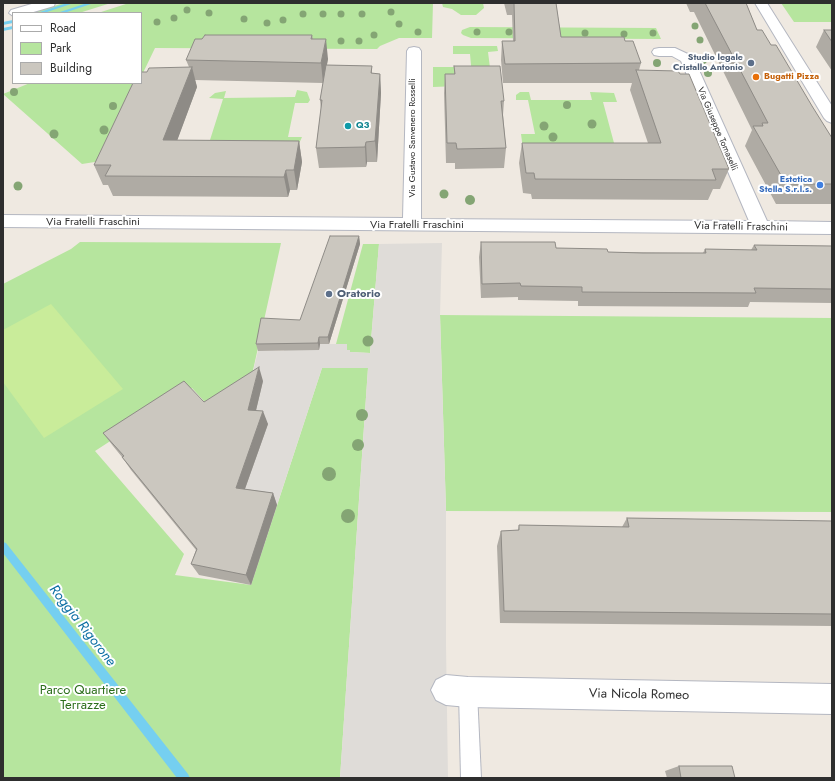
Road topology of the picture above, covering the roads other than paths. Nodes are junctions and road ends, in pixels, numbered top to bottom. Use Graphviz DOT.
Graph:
graph roads {
  1 [pos="49,3"];
  2 [pos="761,3"];
  3 [pos="19,12"];
  4 [pos="414,51"];
  5 [pos="659,52"];
  6 [pos="832,118"];
  7 [pos="3,221"];
  8 [pos="412,225"];
  9 [pos="760,227"];
  10 [pos="832,228"];
  11 [pos="457,691"];
  12 [pos="832,699"];
  13 [pos="471,778"];
  1 -- 3 [label="street"];
  2 -- 6 [label="street"];
  4 -- 8 [label="street, Via Gustavo Sanvenero Rosselli"];
  5 -- 9 [label="street, Via Giuseppe Tomaselli"];
  7 -- 8 [label="street, Via Fratelli Fraschini"];
  8 -- 9 [label="street, Via Fratelli Fraschini"];
  9 -- 10 [label="street, Via Fratelli Fraschini"];
  11 -- 12 [label="street, Via Nicola Romeo"];
  11 -- 13 [label="lane"];
}
